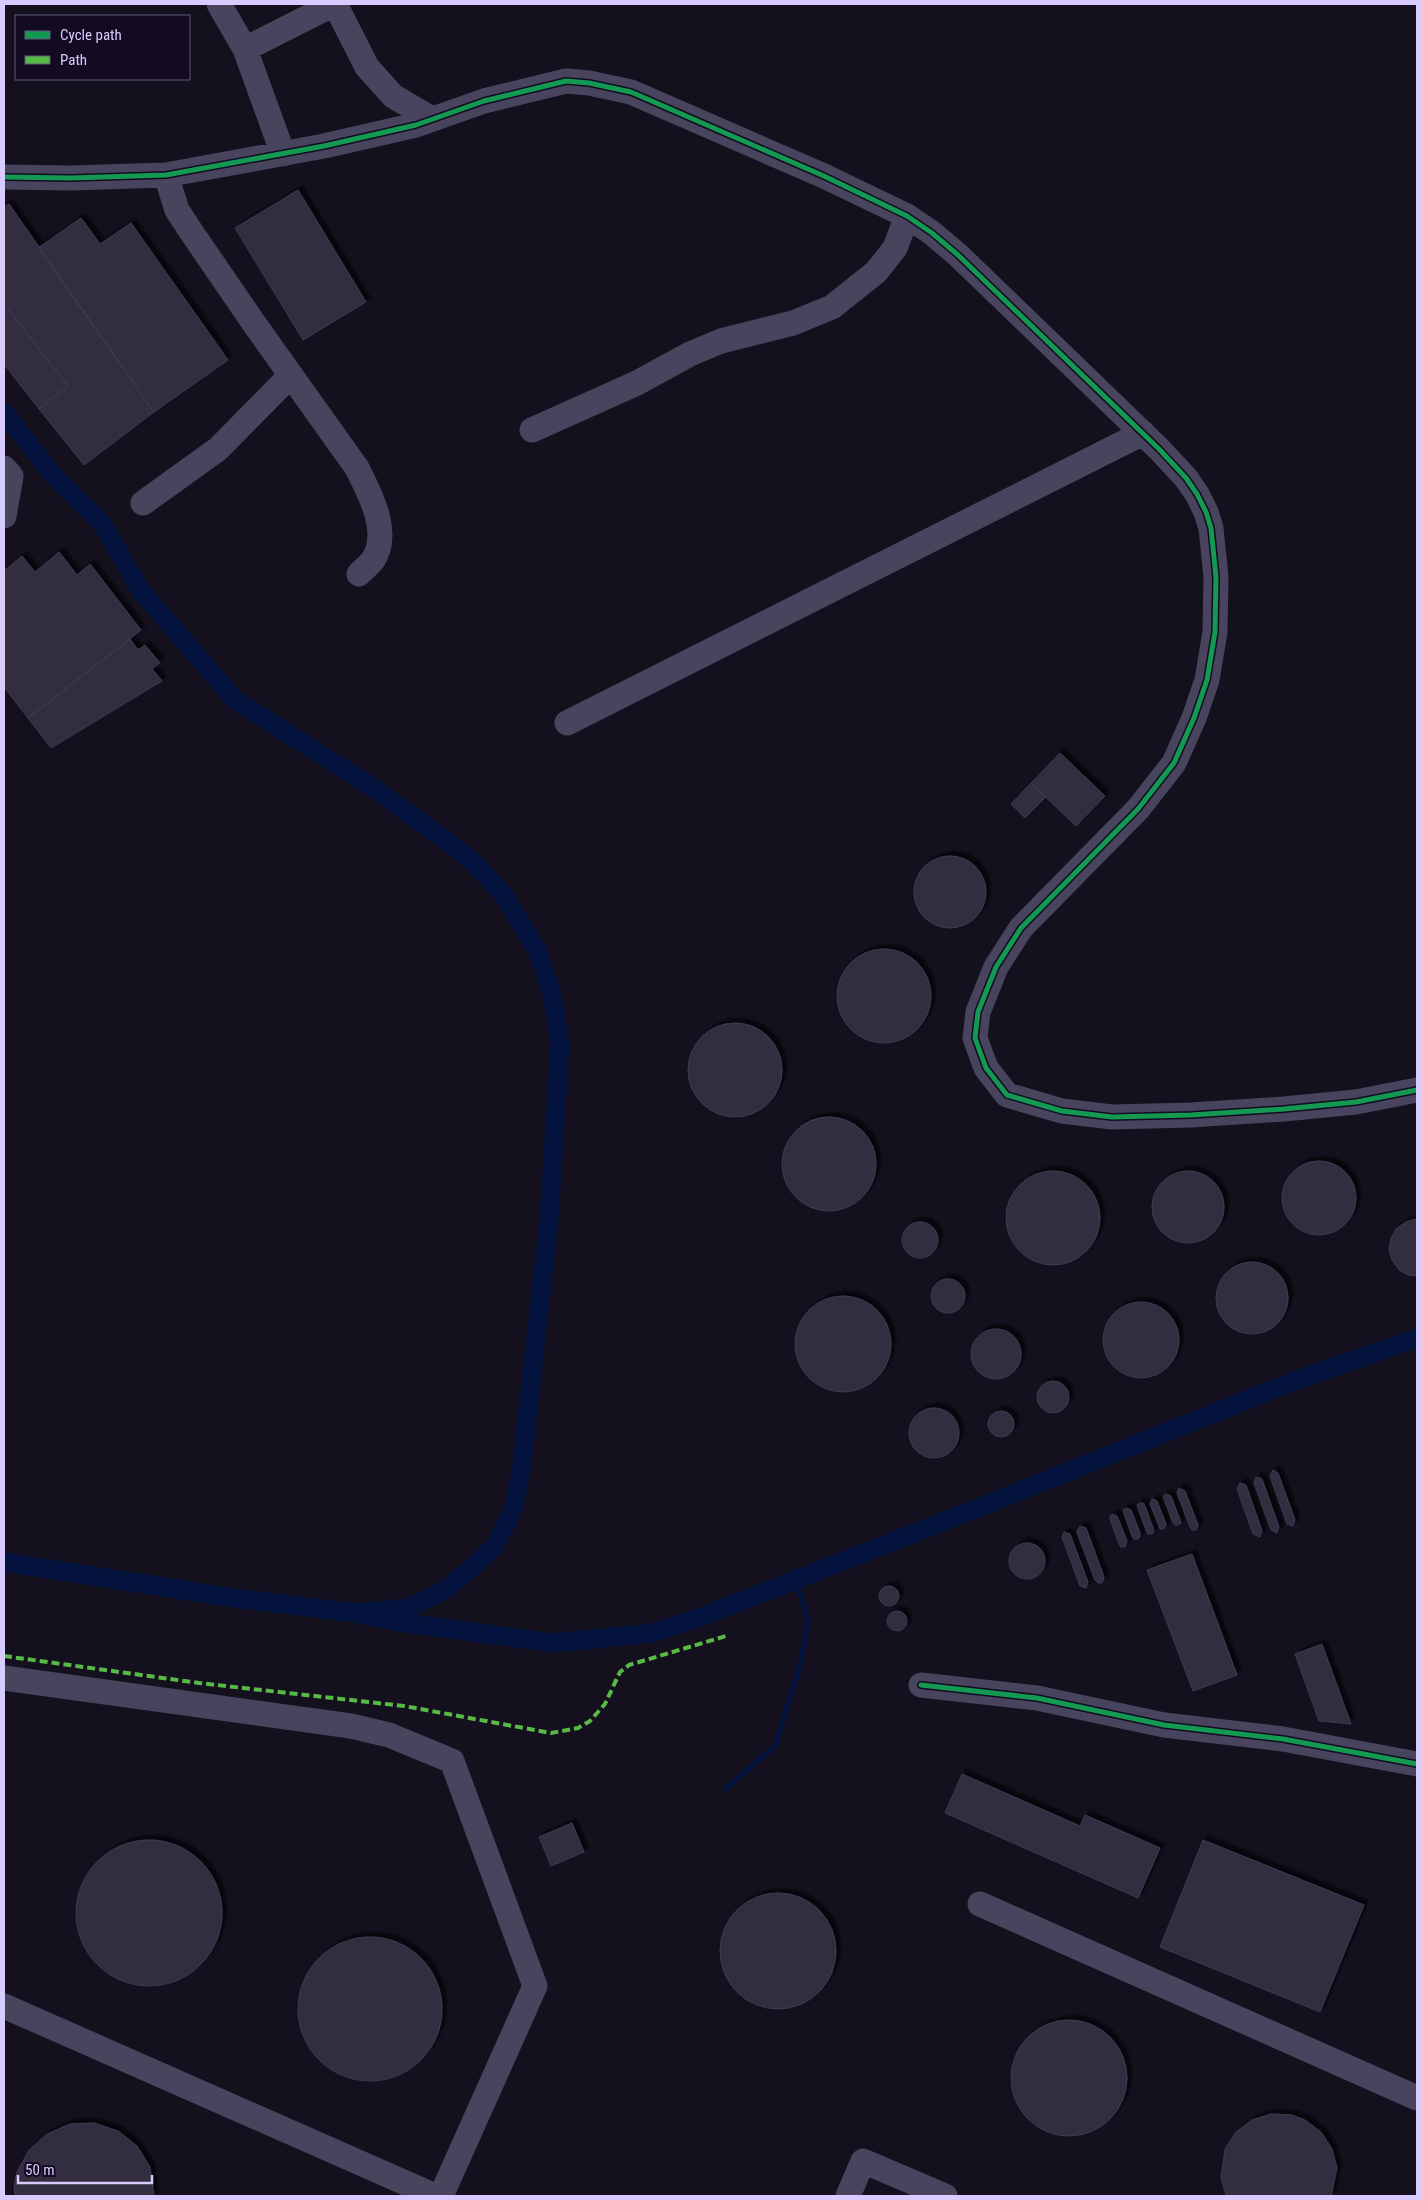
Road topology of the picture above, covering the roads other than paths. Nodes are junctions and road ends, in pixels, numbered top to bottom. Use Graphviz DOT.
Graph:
graph roads {
  1 [pos="219,4"];
  2 [pos="335,4"];
  3 [pos="245,49"];
  4 [pos="432,119"];
  5 [pos="283,154"];
  6 [pos="166,175"];
  7 [pos="4,177"];
  8 [pos="907,216"];
  9 [pos="290,375"];
  10 [pos="532,430"];
  11 [pos="1143,433"];
  12 [pos="4,468"];
  13 [pos="143,503"];
  14 [pos="4,516"];
  15 [pos="359,574"];
  16 [pos="566,723"];
  17 [pos="1417,1090"];
  18 [pos="4,1678"];
  19 [pos="921,1685"];
  20 [pos="1417,1764"];
  21 [pos="980,1904"];
  22 [pos="4,2006"];
  23 [pos="1417,2098"];
  24 [pos="435,2196"];
  25 [pos="441,2196"];
  26 [pos="848,2196"];
  27 [pos="945,2196"];
  1 -- 3 [label="street"];
  2 -- 3 [label="street"];
  2 -- 4 [label="street"];
  3 -- 5 [label="street"];
  4 -- 5 [label="street"];
  4 -- 8 [label="street"];
  5 -- 6 [label="street"];
  6 -- 7 [label="street"];
  6 -- 9 [label="street"];
  8 -- 10 [label="street"];
  8 -- 11 [label="street"];
  9 -- 13 [label="street"];
  9 -- 15 [label="street"];
  11 -- 16 [label="street"];
  11 -- 17 [label="street"];
  12 -- 14 [label="street"];
  18 -- 25 [label="street"];
  19 -- 20 [label="street"];
  21 -- 23 [label="street"];
  22 -- 24 [label="street"];
  26 -- 27 [label="street"];
}
